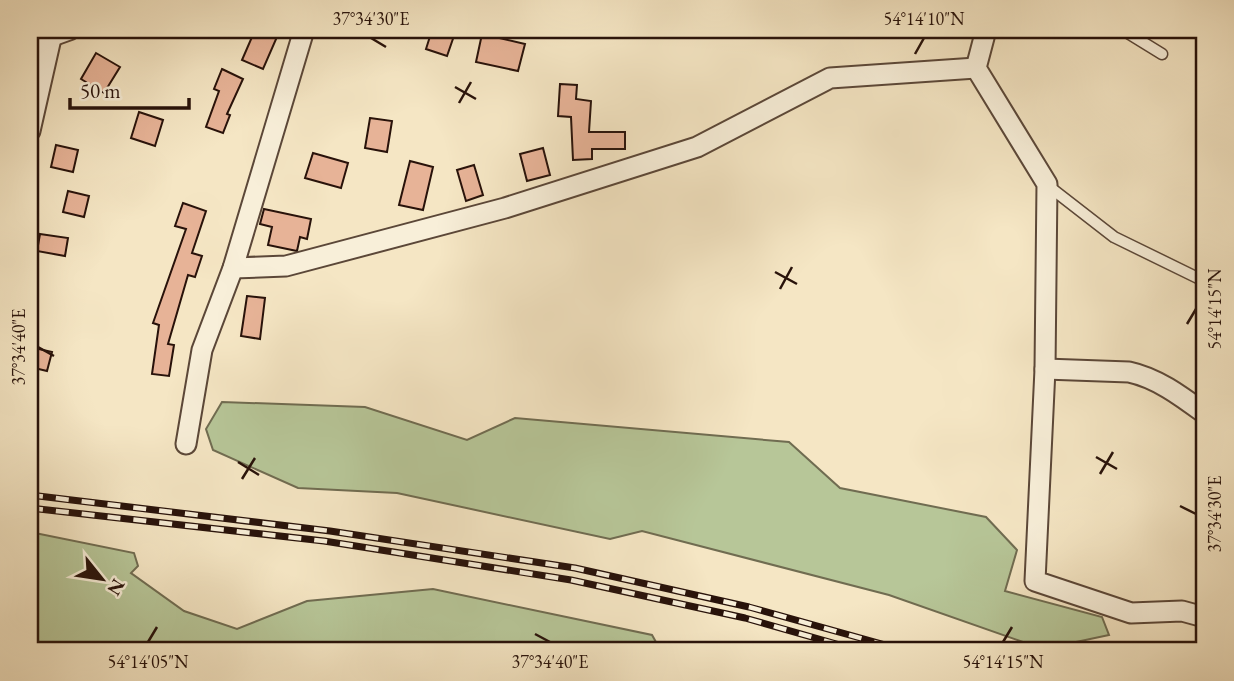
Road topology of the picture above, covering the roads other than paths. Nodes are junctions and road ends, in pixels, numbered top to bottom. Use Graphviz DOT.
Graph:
graph roads {
  1 [pos="304,30"];
  2 [pos="986,30"];
  3 [pos="1124,30"];
  4 [pos="61,32"];
  5 [pos="30,44"];
  6 [pos="1162,54"];
  7 [pos="976,68"];
  8 [pos="30,131"];
  9 [pos="1046,184"];
  10 [pos="233,268"];
  11 [pos="1204,281"];
  12 [pos="1045,369"];
  13 [pos="1204,413"];
  14 [pos="186,444"];
  15 [pos="1204,617"];
  1 -- 10 [label="street"];
  2 -- 7 [label="street"];
  3 -- 6 [label="lane"];
  4 -- 5 [label="street"];
  4 -- 8 [label="street"];
  7 -- 9 [label="street"];
  7 -- 10 [label="street"];
  9 -- 11 [label="lane"];
  9 -- 12 [label="street"];
  10 -- 14 [label="street"];
  12 -- 13 [label="street"];
  12 -- 15 [label="street"];
}
